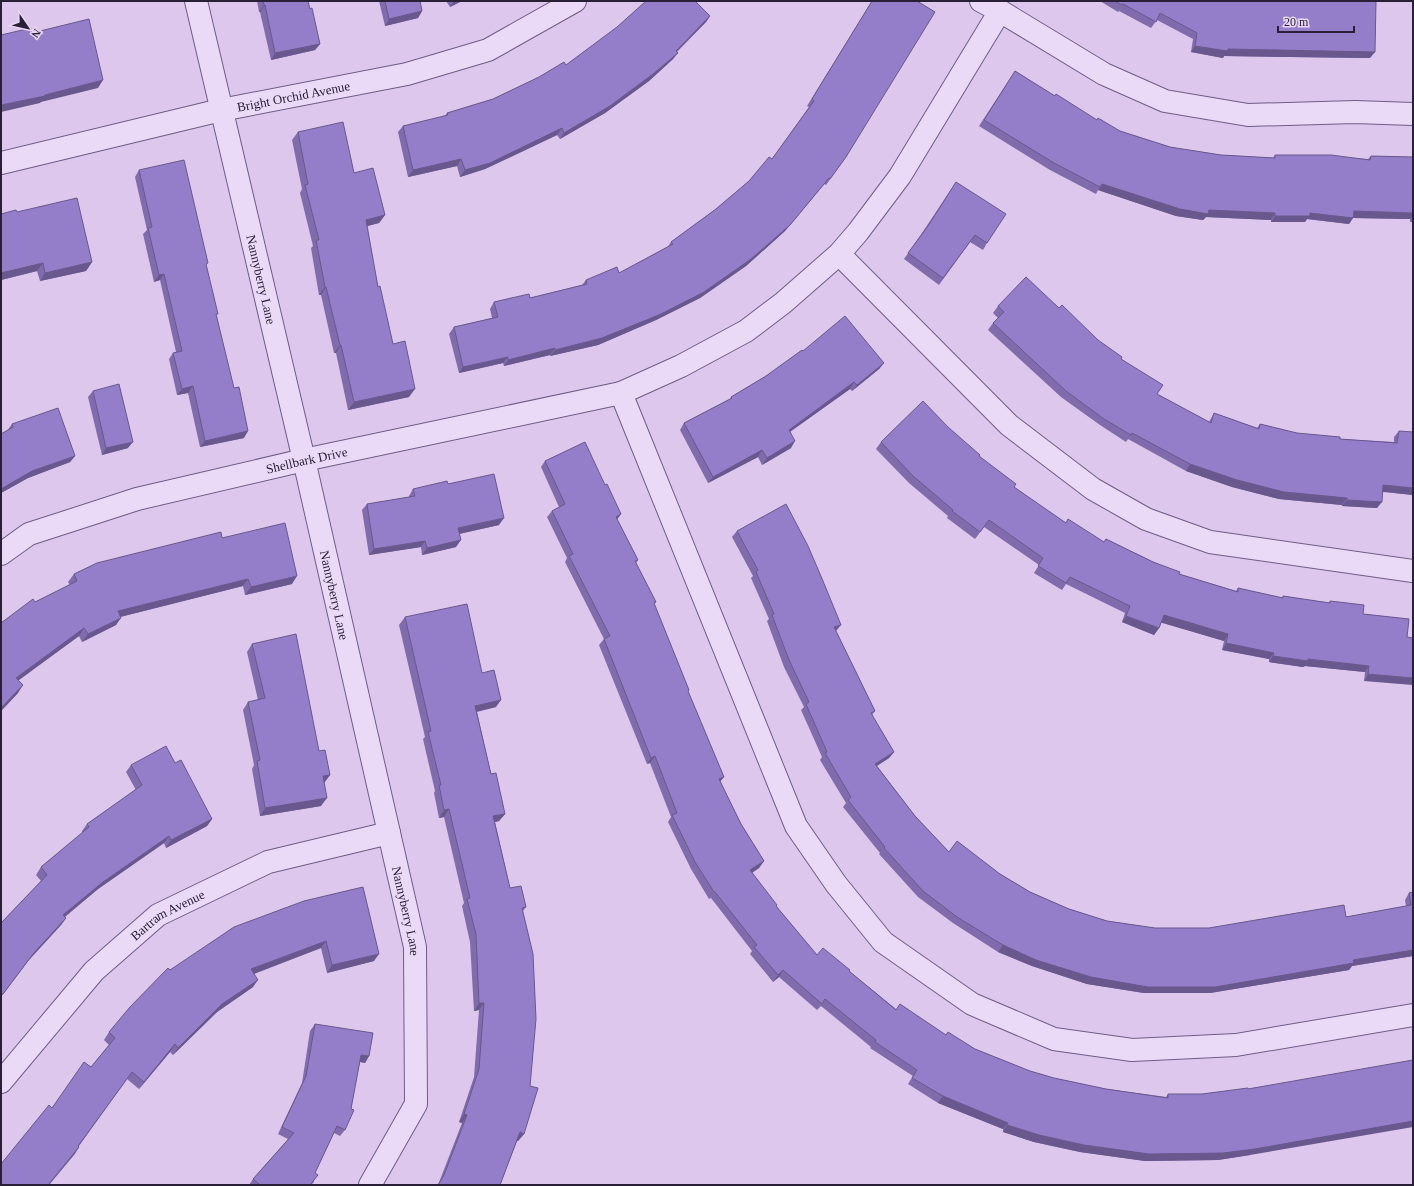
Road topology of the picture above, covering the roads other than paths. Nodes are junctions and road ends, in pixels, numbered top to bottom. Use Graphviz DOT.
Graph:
graph roads {
  1 [pos="196,1"];
  2 [pos="575,1"];
  3 [pos="981,1"];
  4 [pos="1000,11"];
  5 [pos="221,110"];
  6 [pos="1413,114"];
  7 [pos="1,163"];
  8 [pos="839,254"];
  9 [pos="621,393"];
  10 [pos="304,460"];
  11 [pos="1,554"];
  12 [pos="1413,571"];
  13 [pos="389,833"];
  14 [pos="1413,1015"];
  15 [pos="1,1082"];
  16 [pos="370,1185"];
  1 -- 5 [label="street, Nannyberry Lane"];
  2 -- 5 [label="street, Bright Orchid Avenue"];
  3 -- 4 [label="street"];
  4 -- 6 [label="street"];
  4 -- 8 [label="street, Shellbark Drive"];
  5 -- 7 [label="street, Bright Orchid Avenue"];
  5 -- 10 [label="street, Nannyberry Lane"];
  8 -- 9 [label="street, Shellbark Drive"];
  8 -- 12 [label="street"];
  9 -- 10 [label="street, Shellbark Drive"];
  9 -- 14 [label="street"];
  10 -- 11 [label="street, Shellbark Drive"];
  10 -- 13 [label="street, Nannyberry Lane"];
  13 -- 15 [label="street, Bartram Avenue"];
  13 -- 16 [label="street, Nannyberry Lane"];
}
